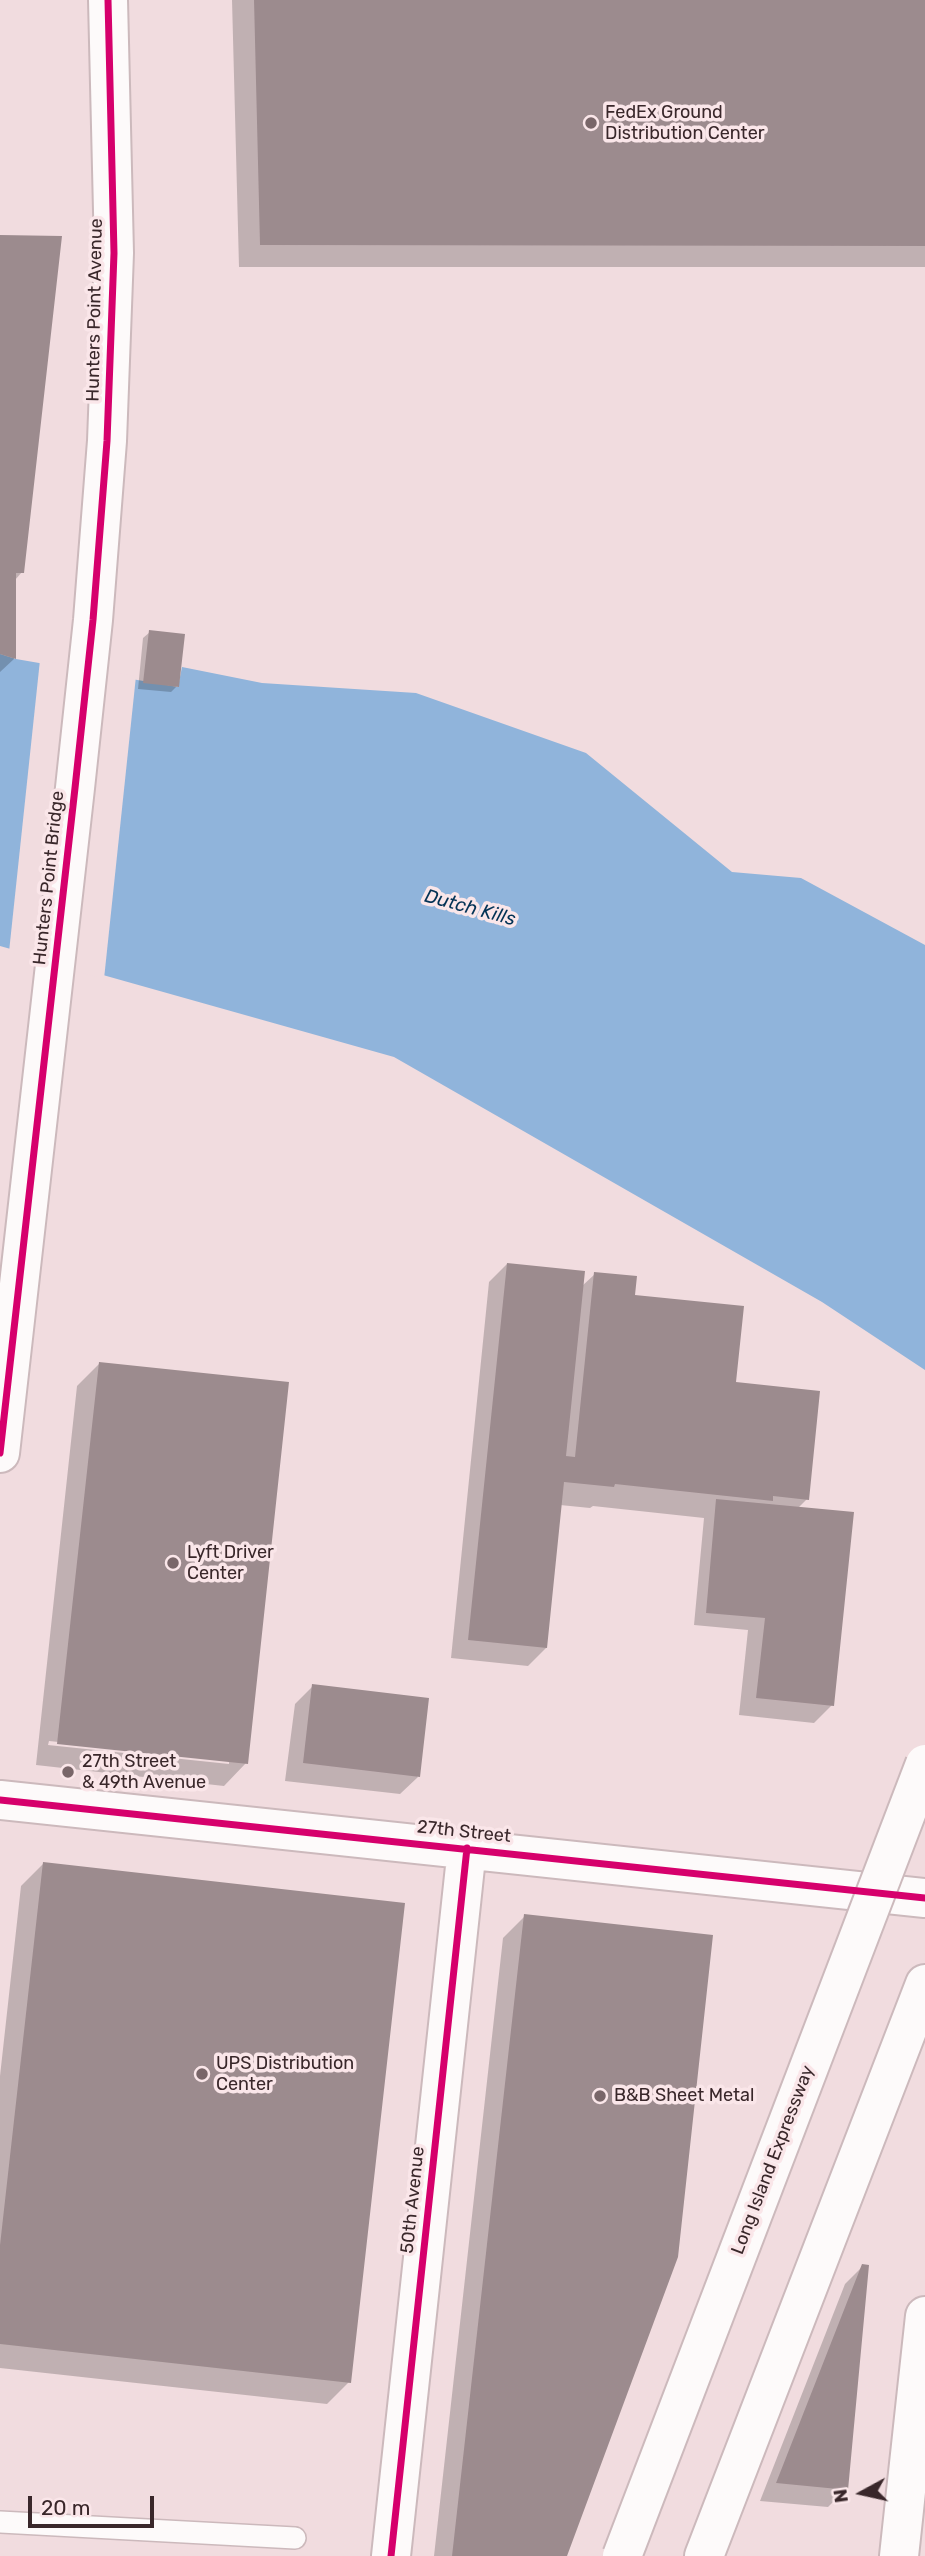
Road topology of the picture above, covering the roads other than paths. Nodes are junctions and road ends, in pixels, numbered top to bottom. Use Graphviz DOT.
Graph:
graph roads {
  1 [pos="108,0"];
  2 [pos="93,620"];
  3 [pos="0,1452"];
  4 [pos="925,1764"];
  5 [pos="0,1800"];
  6 [pos="467,1848"];
  7 [pos="925,1898"];
  8 [pos="925,1984"];
  9 [pos="925,2316"];
  10 [pos="0,2522"];
  11 [pos="295,2538"];
  12 [pos="391,2556"];
  13 [pos="622,2556"];
  14 [pos="704,2556"];
  15 [pos="899,2556"];
  1 -- 2 [label="main road, Hunters Point Avenue"];
  2 -- 3 [label="main road, Hunters Point Bridge"];
  4 -- 13 [label="main road, Long Island Expressway, bridge"];
  5 -- 6 [label="main road, 27th Street"];
  6 -- 7 [label="main road, 27th Street"];
  6 -- 12 [label="main road, 50th Avenue"];
  8 -- 14 [label="main road"];
  9 -- 15 [label="main road"];
  10 -- 11 [label="lane"];
}
